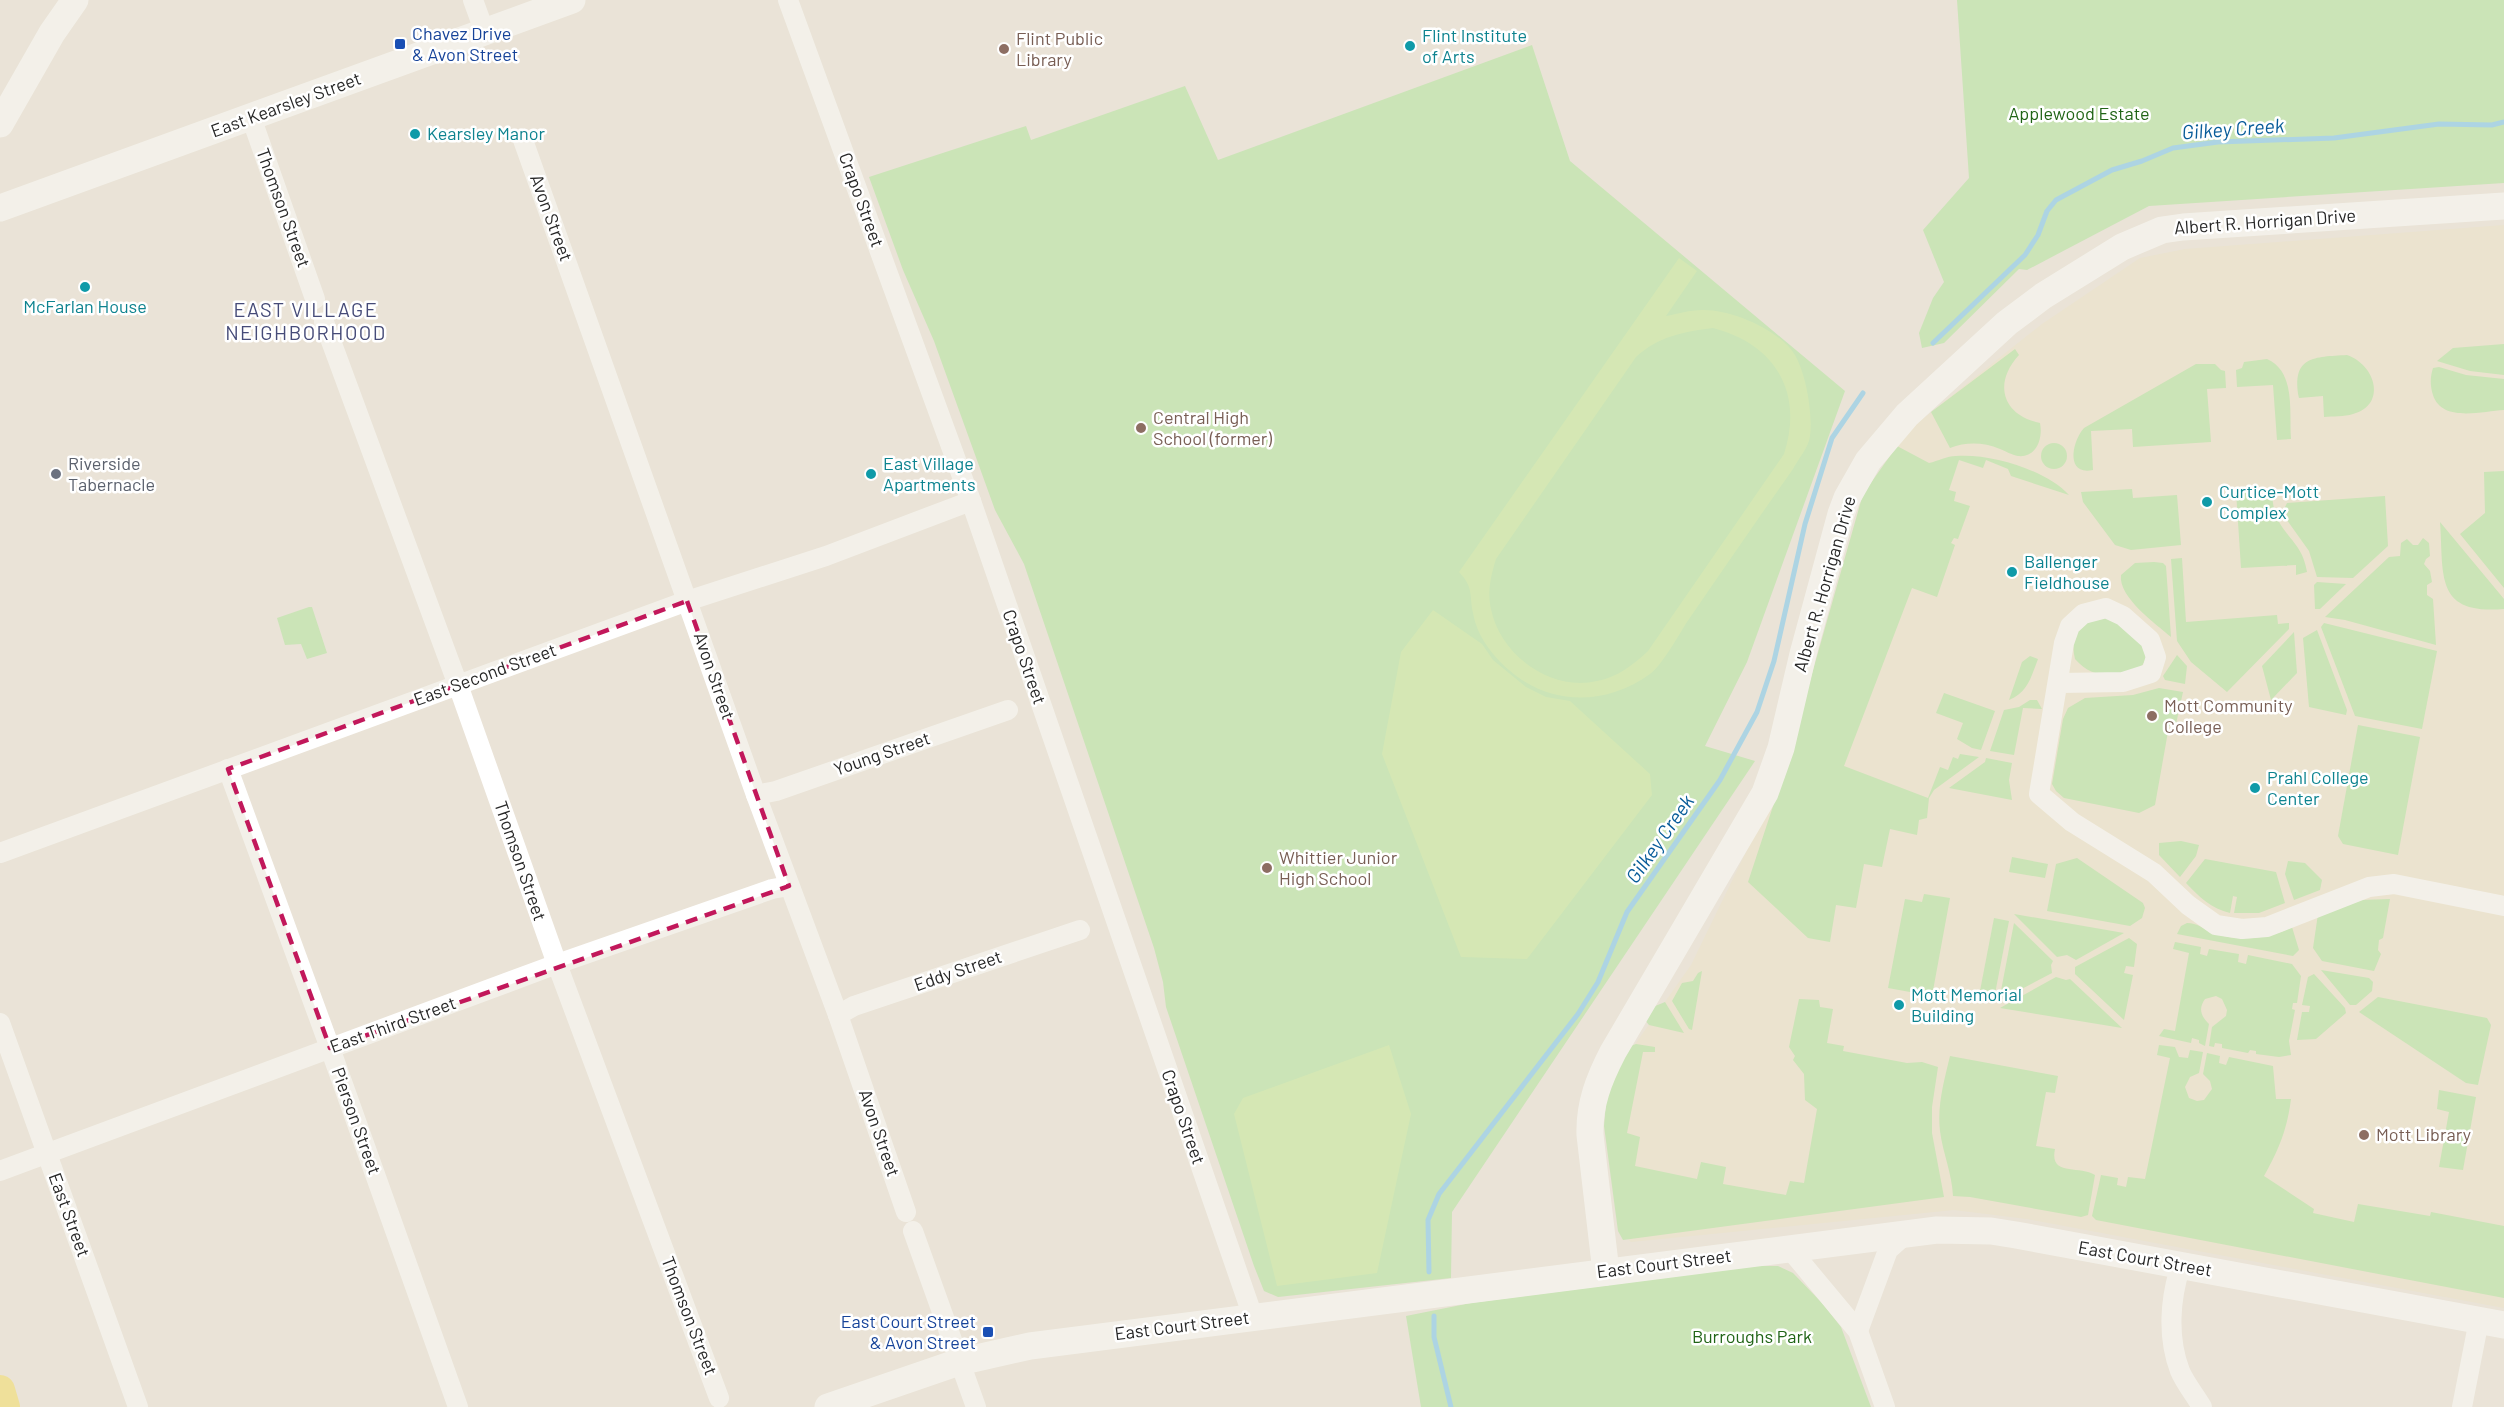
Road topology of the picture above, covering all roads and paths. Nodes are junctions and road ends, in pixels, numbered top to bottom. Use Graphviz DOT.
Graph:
graph roads {
  1 [pos="75,0"];
  2 [pos="473,0"];
  3 [pos="572,0"];
  4 [pos="788,0"];
  5 [pos="485,33"];
  6 [pos="251,117"];
  7 [pos="0,124"];
  8 [pos="523,140"];
  9 [pos="2504,206"];
  10 [pos="0,208"];
  11 [pos="315,299"];
  12 [pos="324,322"];
  13 [pos="971,501"];
  14 [pos="687,600"];
  15 [pos="2058,683"];
  16 [pos="458,685"];
  17 [pos="1008,710"];
  18 [pos="228,769"];
  19 [pos="756,795"];
  20 [pos="0,853"];
  21 [pos="789,886"];
  22 [pos="2504,906"];
  23 [pos="1080,930"];
  24 [pos="557,964"];
  25 [pos="838,1015"];
  26 [pos="0,1023"];
  27 [pos="330,1048"];
  28 [pos="47,1154"];
  29 [pos="0,1171"];
  30 [pos="906,1212"];
  31 [pos="913,1232"];
  32 [pos="1907,1233"];
  33 [pos="1789,1248"];
  34 [pos="2181,1265"];
  35 [pos="1606,1272"];
  36 [pos="1253,1317"];
  37 [pos="2491,1323"];
  38 [pos="1858,1331"];
  39 [pos="959,1362"];
  40 [pos="0,1390"];
  41 [pos="719,1398"];
  42 [pos="5,1407"];
  43 [pos="138,1407"];
  44 [pos="458,1407"];
  45 [pos="828,1407"];
  46 [pos="976,1407"];
  47 [pos="1885,1407"];
  48 [pos="2202,1407"];
  49 [pos="2462,1407"];
  1 -- 7 [label="street"];
  2 -- 5 [label="street"];
  3 -- 5 [label="street, East Kearsley Street"];
  4 -- 13 [label="street, Crapo Street"];
  5 -- 6 [label="street, East Kearsley Street"];
  6 -- 10 [label="street, East Kearsley Street"];
  6 -- 11 [label="street, Thomson Street"];
  8 -- 14 [label="street, Avon Street"];
  9 -- 35 [label="street, Albert R. Horrigan Drive"];
  12 -- 16 [label="street, Thomson Street"];
  13 -- 14 [label="street, East Second Street"];
  13 -- 36 [label="street, Crapo Street"];
  14 -- 16 [label="street, East Second Street"];
  14 -- 19 [label="street, Avon Street"];
  15 -- 15 [label="street"];
  15 -- 22 [label="street"];
  16 -- 18 [label="street, East Second Street"];
  16 -- 24 [label="street, Thomson Street"];
  17 -- 19 [label="street, Young Street"];
  18 -- 20 [label="street, East Second Street"];
  18 -- 27 [label="street, Pierson Street"];
  19 -- 21 [label="street, Avon Street"];
  21 -- 24 [label="street, East Third Street"];
  21 -- 25 [label="street, Avon Street"];
  23 -- 25 [label="street, Eddy Street"];
  24 -- 27 [label="street, East Third Street"];
  24 -- 41 [label="street, Thomson Street"];
  25 -- 30 [label="street, Avon Street"];
  26 -- 28 [label="street, East Street"];
  27 -- 28 [label="street, East Third Street"];
  27 -- 44 [label="street, Pierson Street"];
  28 -- 29 [label="street, East Third Street"];
  28 -- 43 [label="street, East Street"];
  31 -- 39 [label="street"];
  32 -- 33 [label="street, East Court Street"];
  32 -- 34 [label="street, East Court Street"];
  32 -- 38 [label="street"];
  33 -- 35 [label="street, East Court Street"];
  33 -- 38 [label="street"];
  34 -- 37 [label="street, East Court Street"];
  34 -- 48 [label="street"];
  35 -- 36 [label="street, East Court Street"];
  36 -- 39 [label="street, East Court Street"];
  37 -- 49 [label="street"];
  38 -- 47 [label="street"];
  39 -- 45 [label="street, East Court Street"];
  39 -- 46 [label="street"];
  40 -- 42 [label="main road"];
}
